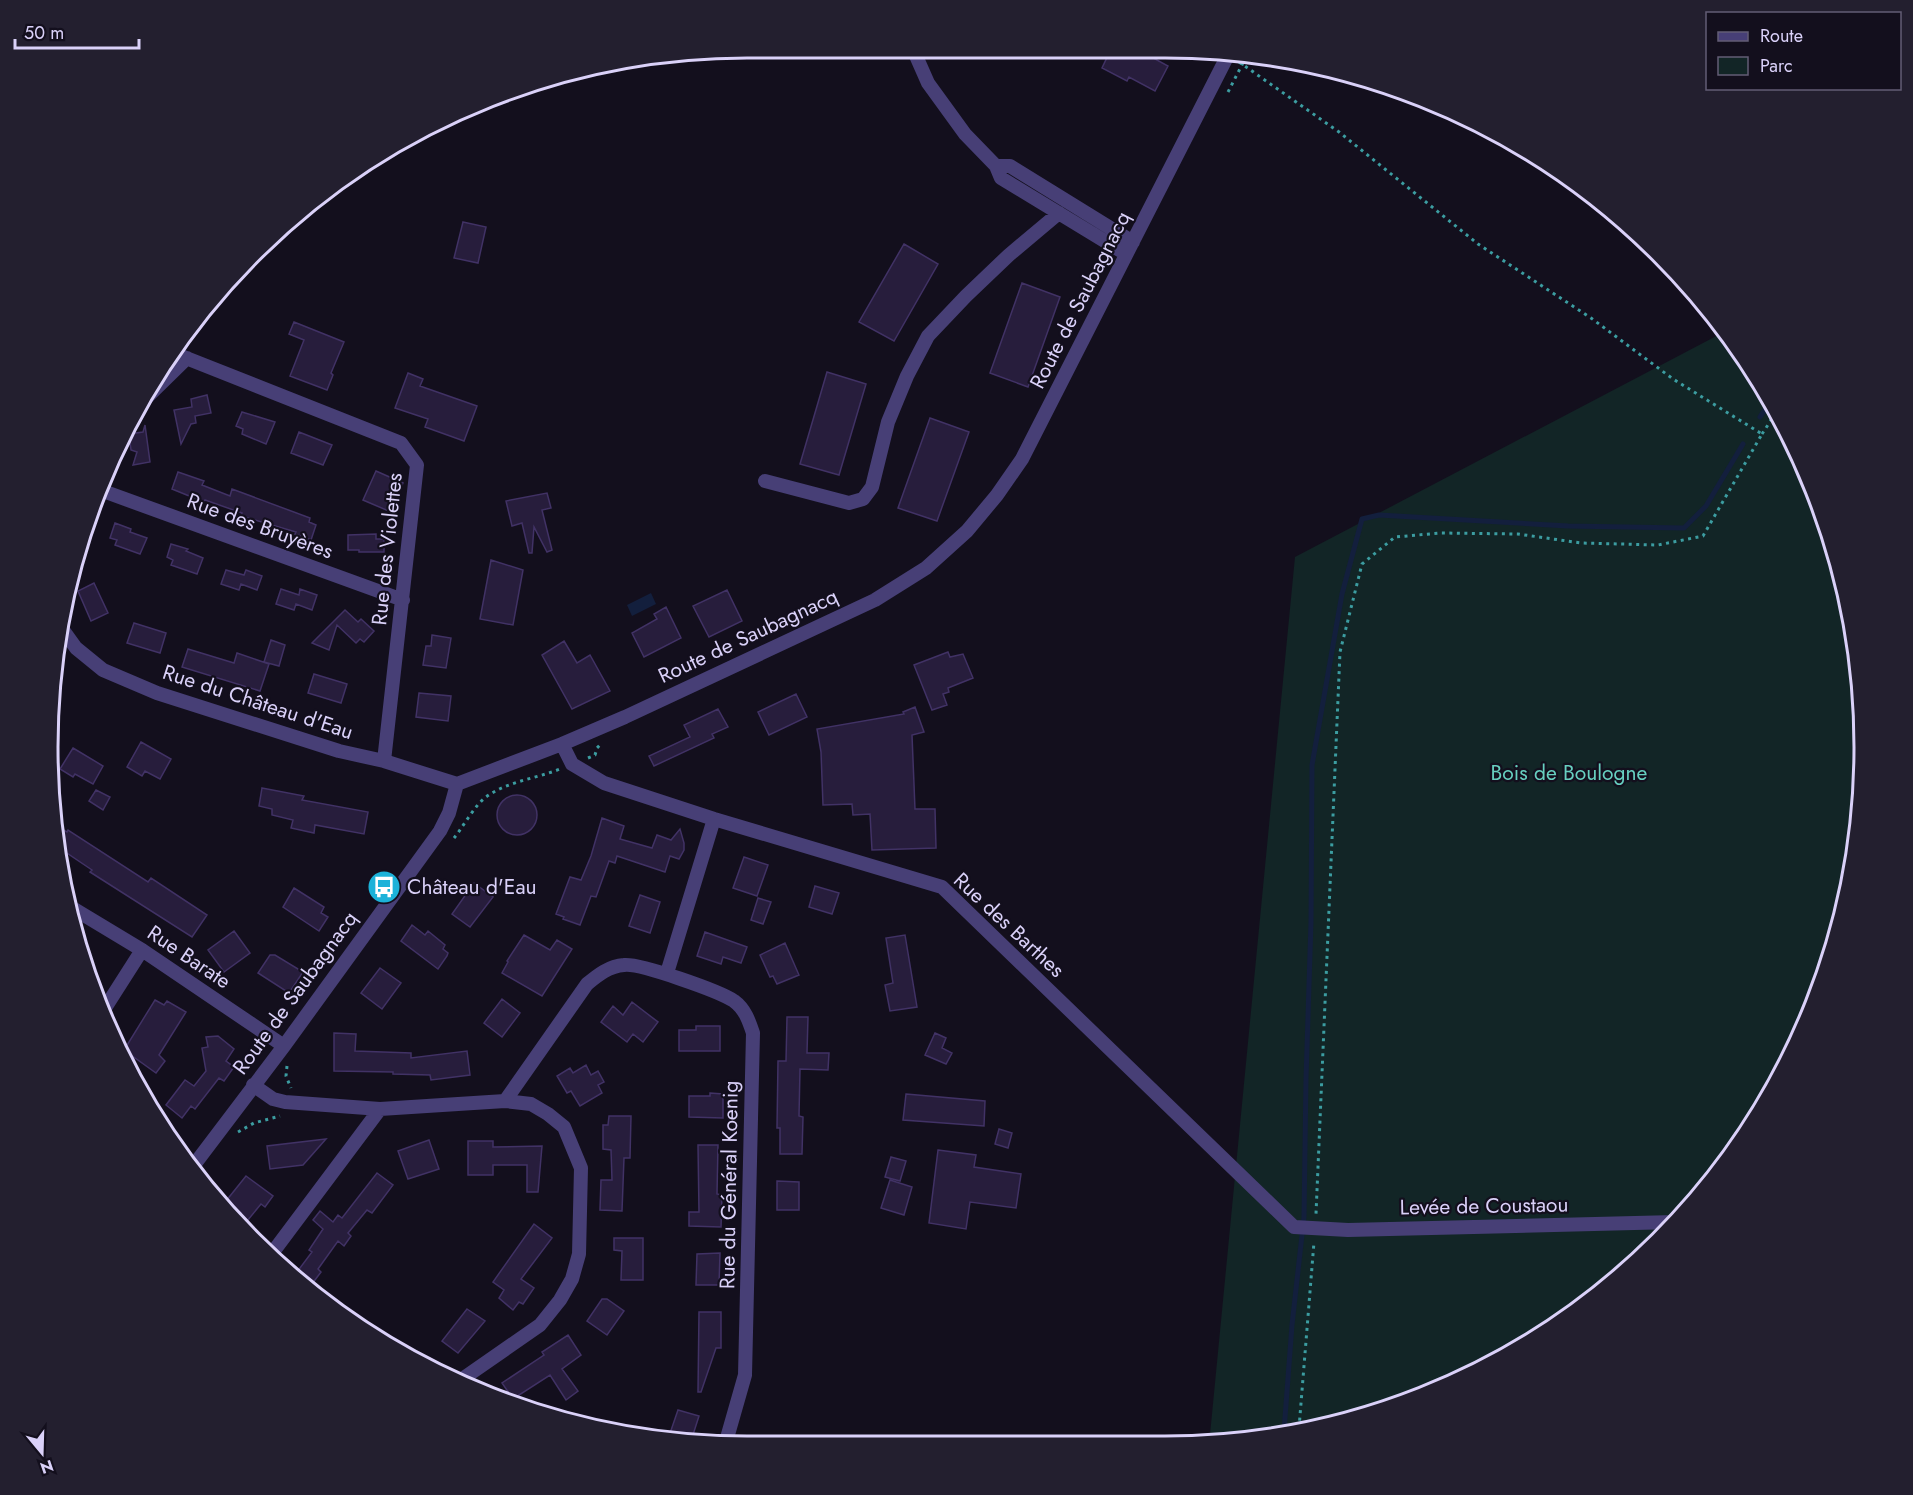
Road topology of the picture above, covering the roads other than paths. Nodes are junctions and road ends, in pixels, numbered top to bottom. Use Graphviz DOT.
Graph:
graph roads {
  1 [pos="917,58"];
  2 [pos="1224,61"];
  3 [pos="996,166"];
  4 [pos="1059,213"];
  5 [pos="1130,248"];
  6 [pos="182,356"];
  7 [pos="765,481"];
  8 [pos="108,493"];
  9 [pos="403,600"];
  10 [pos="68,637"];
  11 [pos="562,744"];
  12 [pos="384,761"];
  13 [pos="457,784"];
  14 [pos="714,819"];
  15 [pos="79,912"];
  16 [pos="142,950"];
  17 [pos="667,973"];
  18 [pos="108,1003"];
  19 [pos="284,1046"];
  20 [pos="253,1085"];
  21 [pos="505,1101"];
  22 [pos="380,1109"];
  23 [pos="197,1161"];
  24 [pos="1665,1222"];
  25 [pos="1294,1227"];
  26 [pos="275,1249"];
  27 [pos="467,1376"];
  28 [pos="727,1436"];
  1 -- 3 [label="street"];
  2 -- 5 [label="street, Route de Saubagnacq"];
  3 -- 4 [label="street"];
  3 -- 5 [label="street"];
  4 -- 5 [label="street"];
  4 -- 7 [label="street"];
  5 -- 11 [label="street, Route de Saubagnacq"];
  6 -- 9 [label="street, Rue des Violettes"];
  8 -- 9 [label="street, Rue des Bruyères"];
  9 -- 12 [label="street, Rue des Violettes"];
  10 -- 12 [label="street, Rue du Château d'Eau"];
  11 -- 13 [label="street, Route de Saubagnacq"];
  11 -- 14 [label="street, Rue des Barthes"];
  12 -- 13 [label="street, Rue du Château d'Eau"];
  13 -- 19 [label="street, Route de Saubagnacq"];
  14 -- 17 [label="street"];
  14 -- 25 [label="street, Rue des Barthes"];
  15 -- 16 [label="street, Rue Barate"];
  16 -- 18 [label="street"];
  16 -- 19 [label="street, Rue Barate"];
  17 -- 21 [label="street, Rue du Général Koenig"];
  17 -- 28 [label="street, Rue du Général Koenig"];
  19 -- 20 [label="street, Route de Saubagnacq"];
  20 -- 22 [label="street"];
  20 -- 23 [label="street, Route de Saubagnacq"];
  21 -- 22 [label="street"];
  21 -- 27 [label="street"];
  22 -- 26 [label="street"];
  24 -- 25 [label="street, Levée de Coustaou"];
}
